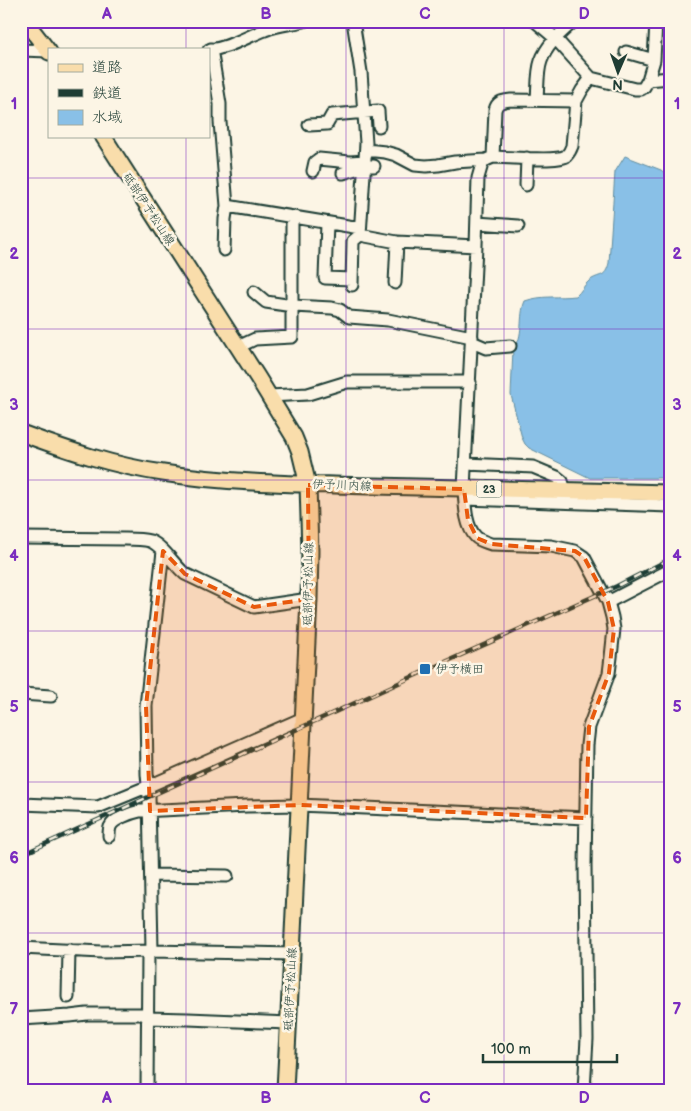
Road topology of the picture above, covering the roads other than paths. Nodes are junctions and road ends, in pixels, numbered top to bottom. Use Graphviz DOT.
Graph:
graph roads {
  1 [pos="25,21"];
  2 [pos="304,21"];
  3 [pos="354,21"];
  4 [pos="535,21"];
  5 [pos="574,21"];
  6 [pos="656,21"];
  7 [pos="555,38"];
  8 [pos="210,49"];
  9 [pos="21,50"];
  10 [pos="48,51"];
  11 [pos="626,52"];
  12 [pos="654,60"];
  13 [pos="591,78"];
  14 [pos="670,78"];
  15 [pos="648,80"];
  16 [pos="536,100"];
  17 [pos="576,101"];
  18 [pos="364,112"];
  19 [pos="309,125"];
  20 [pos="379,126"];
  21 [pos="103,138"];
  22 [pos="490,158"];
  23 [pos="527,158"];
  24 [pos="367,161"];
  25 [pos="314,171"];
  26 [pos="343,172"];
  27 [pos="526,185"];
  28 [pos="227,206"];
  29 [pos="292,218"];
  30 [pos="327,223"];
  31 [pos="477,224"];
  32 [pos="518,226"];
  33 [pos="360,232"];
  34 [pos="397,242"];
  35 [pos="476,246"];
  36 [pos="224,250"];
  37 [pos="395,283"];
  38 [pos="254,292"];
  39 [pos="293,306"];
  40 [pos="472,340"];
  41 [pos="510,346"];
  42 [pos="238,347"];
  43 [pos="470,382"];
  44 [pos="269,396"];
  45 [pos="21,433"];
  46 [pos="466,464"];
  47 [pos="308,484"];
  48 [pos="565,490"];
  49 [pos="670,493"];
  50 [pos="465,494"];
  51 [pos="670,506"];
  52 [pos="21,538"];
  53 [pos="163,551"];
  54 [pos="670,570"];
  55 [pos="309,599"];
  56 [pos="608,602"];
  57 [pos="21,694"];
  58 [pos="51,696"];
  59 [pos="303,718"];
  60 [pos="149,786"];
  61 [pos="21,804"];
  62 [pos="299,805"];
  63 [pos="150,811"];
  64 [pos="586,818"];
  65 [pos="109,836"];
  66 [pos="151,875"];
  67 [pos="226,876"];
  68 [pos="21,948"];
  69 [pos="69,950"];
  70 [pos="150,951"];
  71 [pos="292,954"];
  72 [pos="68,997"];
  73 [pos="148,1016"];
  74 [pos="21,1019"];
  75 [pos="288,1023"];
  76 [pos="147,1090"];
  77 [pos="285,1090"];
  78 [pos="584,1090"];
  1 -- 10 [label="main road"];
  2 -- 8 [label="street"];
  3 -- 18 [label="street"];
  4 -- 7 [label="street"];
  5 -- 7 [label="street"];
  6 -- 12 [label="street"];
  7 -- 13 [label="street"];
  7 -- 16 [label="street"];
  8 -- 28 [label="street"];
  9 -- 10 [label="street"];
  11 -- 12 [label="street"];
  12 -- 15 [label="street"];
  13 -- 15 [label="street"];
  13 -- 17 [label="street"];
  14 -- 15 [label="street"];
  16 -- 17 [label="street"];
  16 -- 22 [label="street"];
  17 -- 23 [label="street"];
  18 -- 19 [label="street"];
  18 -- 20 [label="street"];
  18 -- 24 [label="street"];
  21 -- 42 [label="main road, 砥部伊予松山線"];
  22 -- 23 [label="street"];
  22 -- 24 [label="street"];
  22 -- 31 [label="street"];
  23 -- 27 [label="street"];
  24 -- 25 [label="street"];
  24 -- 26 [label="street"];
  24 -- 33 [label="street"];
  28 -- 29 [label="street"];
  28 -- 36 [label="street"];
  29 -- 30 [label="street"];
  29 -- 39 [label="street"];
  30 -- 33 [label="street"];
  30 -- 33 [label="street"];
  31 -- 32 [label="street"];
  31 -- 35 [label="street"];
  33 -- 34 [label="street"];
  34 -- 35 [label="street"];
  34 -- 37 [label="street"];
  35 -- 40 [label="street"];
  38 -- 39 [label="street"];
  39 -- 40 [label="street"];
  39 -- 42 [label="street"];
  40 -- 41 [label="street"];
  40 -- 43 [label="street"];
  42 -- 44 [label="main road, 砥部伊予松山線"];
  43 -- 44 [label="street"];
  43 -- 46 [label="street"];
  44 -- 47 [label="main road, 砥部伊予松山線"];
  45 -- 47 [label="main road, 伊予川内線 / 23"];
  46 -- 48 [label="street"];
  46 -- 50 [label="street"];
  47 -- 50 [label="main road, 伊予川内線 / 23"];
  47 -- 55 [label="main road, 砥部伊予松山線"];
  48 -- 49 [label="main road, 伊予川内線 / 23"];
  48 -- 50 [label="main road, 伊予川内線 / 23"];
  50 -- 51 [label="street"];
  50 -- 56 [label="street"];
  52 -- 53 [label="street"];
  53 -- 55 [label="street"];
  53 -- 60 [label="street"];
  54 -- 56 [label="street"];
  55 -- 59 [label="main road, 砥部伊予松山線"];
  56 -- 64 [label="street"];
  57 -- 58 [label="street"];
  59 -- 60 [label="street"];
  59 -- 62 [label="main road, 砥部伊予松山線"];
  60 -- 61 [label="street"];
  60 -- 63 [label="street"];
  62 -- 63 [label="street"];
  62 -- 64 [label="street"];
  62 -- 71 [label="main road, 砥部伊予松山線"];
  63 -- 65 [label="street"];
  63 -- 66 [label="street"];
  64 -- 78 [label="street"];
  66 -- 67 [label="street"];
  66 -- 70 [label="street"];
  68 -- 69 [label="street"];
  69 -- 70 [label="street"];
  69 -- 72 [label="street"];
  70 -- 71 [label="street"];
  70 -- 73 [label="street"];
  71 -- 75 [label="main road, 砥部伊予松山線"];
  73 -- 74 [label="street"];
  73 -- 75 [label="street"];
  73 -- 76 [label="street"];
  75 -- 77 [label="main road, 砥部伊予松山線"];
}
